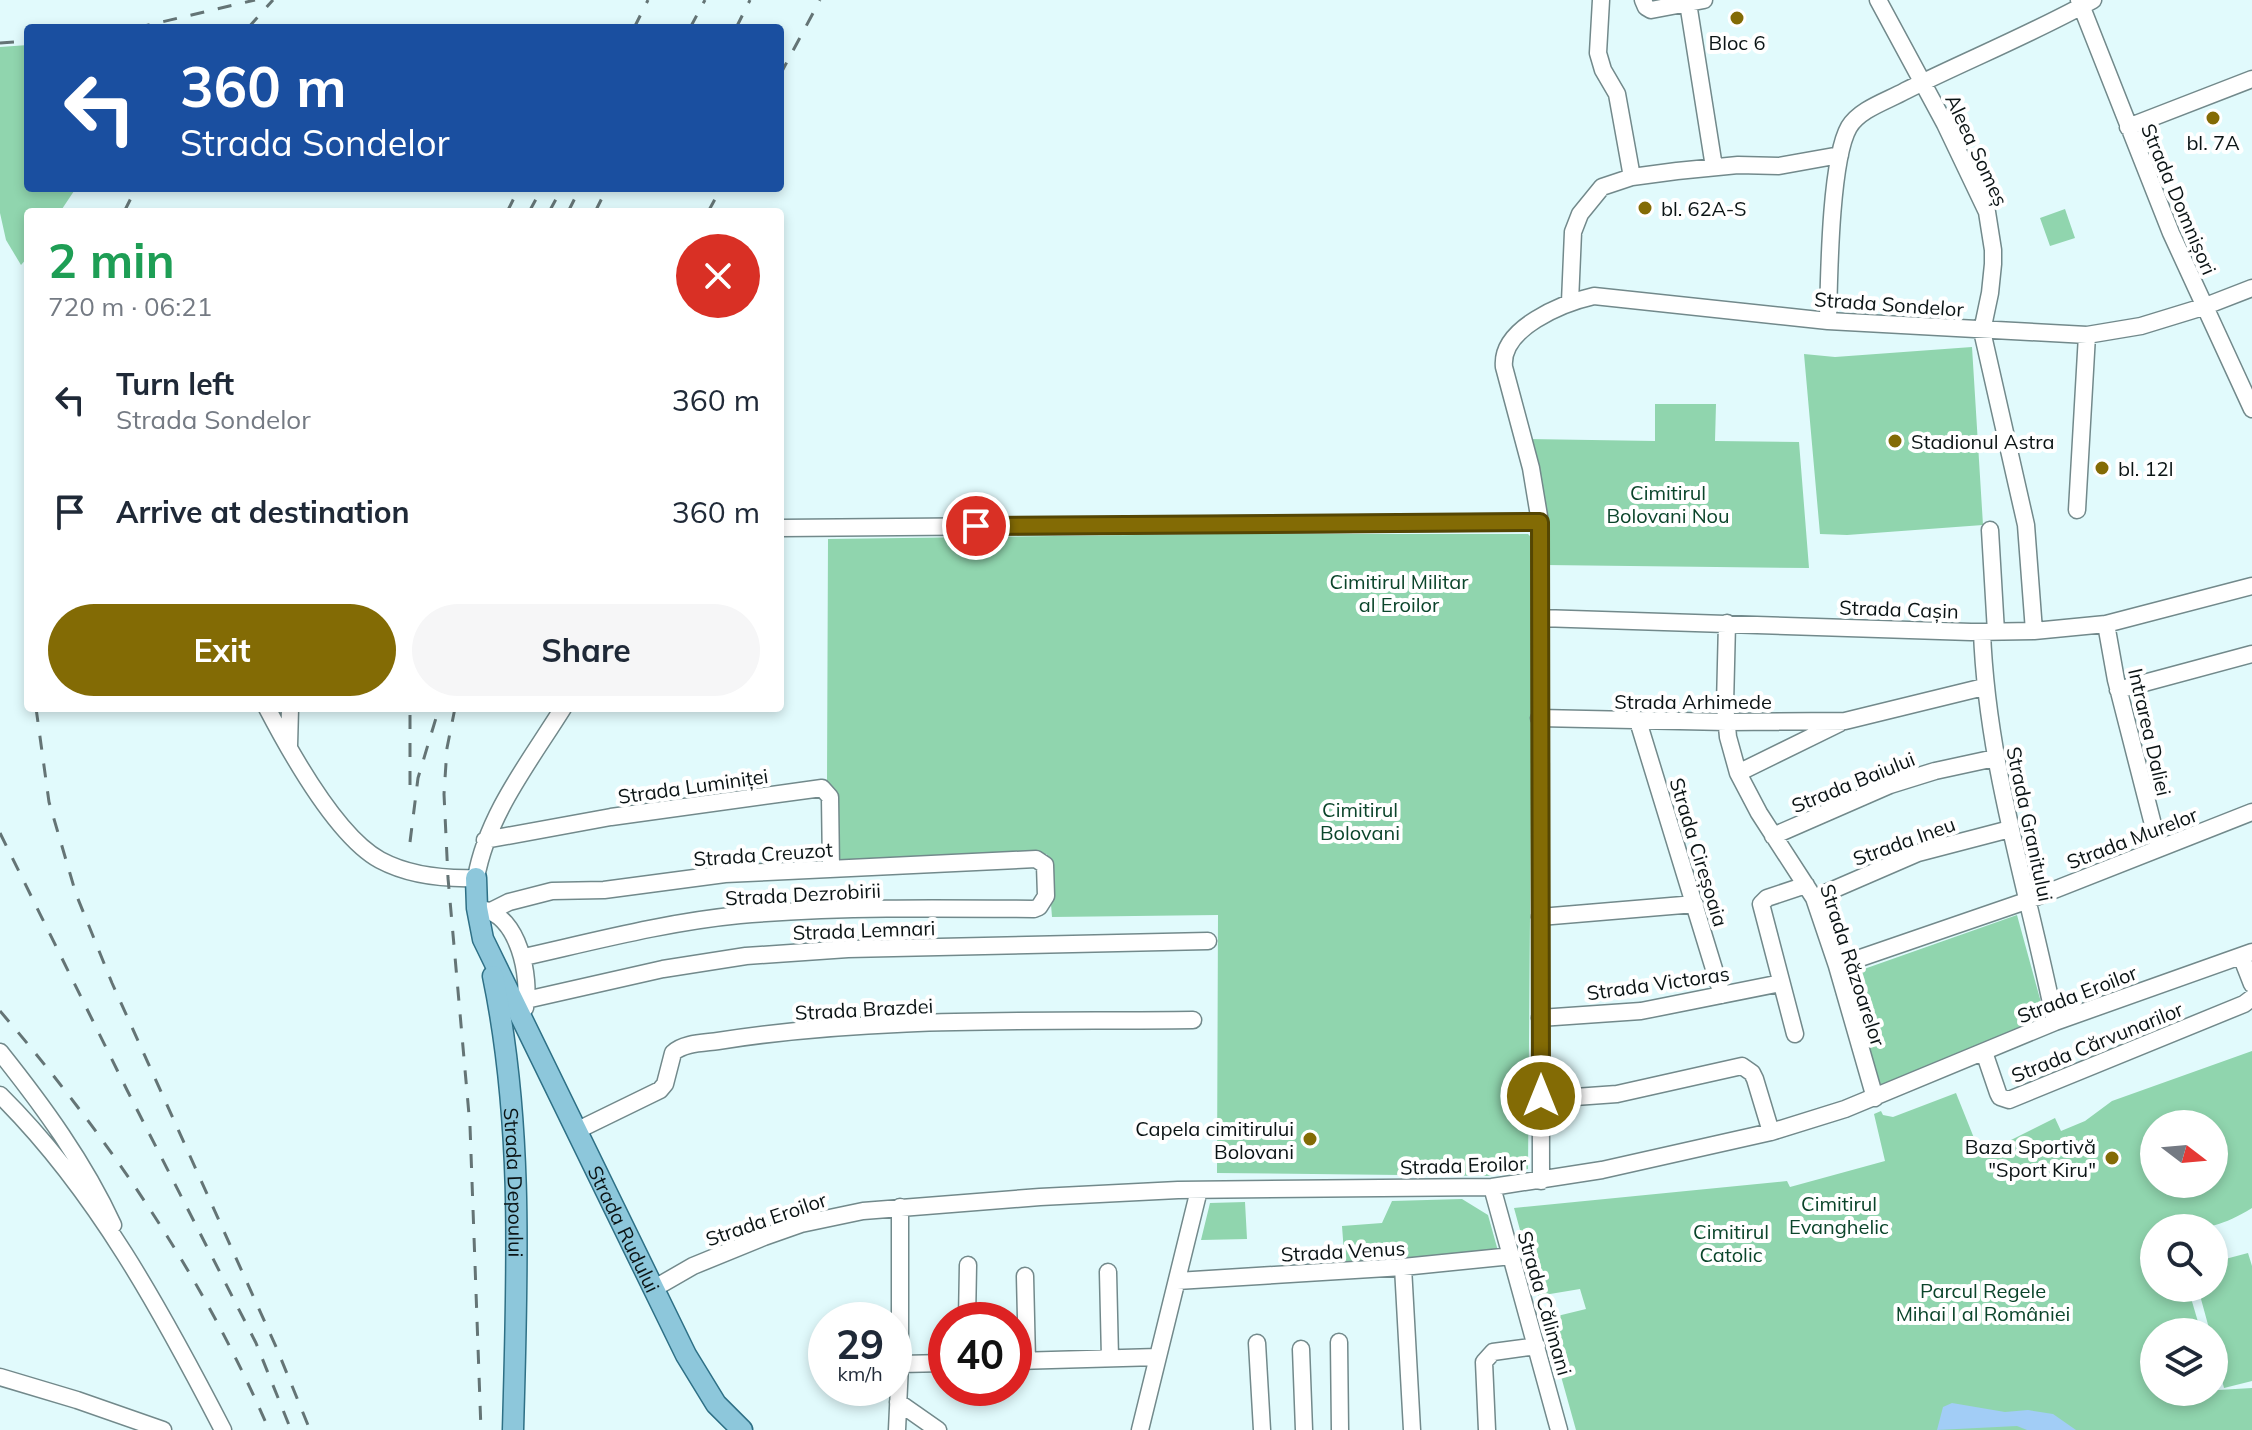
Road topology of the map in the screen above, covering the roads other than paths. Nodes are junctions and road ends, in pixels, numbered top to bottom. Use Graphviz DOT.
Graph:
graph roads {
  1 [pos="1601,0"];
  2 [pos="1643,0"];
  3 [pos="1878,0"];
  4 [pos="1696,1"];
  5 [pos="2084,2"];
  6 [pos="2252,79"];
  7 [pos="1922,83"];
  8 [pos="2128,127"];
  9 [pos="1840,155"];
  10 [pos="1714,167"];
  11 [pos="1632,177"];
  12 [pos="2252,288"];
  13 [pos="1570,302"];
  14 [pos="2203,307"];
  15 [pos="1828,321"];
  16 [pos="1982,331"];
  17 [pos="2087,335"];
  18 [pos="2252,409"];
  19 [pos="2077,510"];
  20 [pos="1540,522"];
  21 [pos="784,528"];
  22 [pos="1990,530"];
  23 [pos="2252,586"];
  24 [pos="1540,618"];
  25 [pos="1727,623"];
  26 [pos="2106,624"];
  27 [pos="2034,631"];
  28 [pos="1989,632"];
  29 [pos="2252,654"];
  30 [pos="1984,687"];
  31 [pos="2118,690"];
  32 [pos="269,712"];
  33 [pos="290,712"];
  34 [pos="561,712"];
  35 [pos="1539,718"];
  36 [pos="1638,721"];
  37 [pos="1845,721"];
  38 [pos="1727,722"];
  39 [pos="289,748"];
  40 [pos="1995,758"];
  41 [pos="1738,773"];
  42 [pos="2252,812"];
  43 [pos="2010,829"];
  44 [pos="1773,836"];
  45 [pos="485,840"];
  46 [pos="2159,848"];
  47 [pos="1041,861"];
  48 [pos="831,869"];
  49 [pos="476,878"];
  50 [pos="1810,891"];
  51 [pos="2026,901"];
  52 [pos="1695,904"];
  53 [pos="484,910"];
  54 [pos="1540,917"];
  55 [pos="483,939"];
  56 [pos="1208,941"];
  57 [pos="2246,954"];
  58 [pos="524,957"];
  59 [pos="1837,966"];
  60 [pos="1781,983"];
  61 [pos="2252,984"];
  62 [pos="1722,995"];
  63 [pos="2252,998"];
  64 [pos="524,1009"];
  65 [pos="1540,1018"];
  66 [pos="1193,1020"];
  67 [pos="2055,1022"];
  68 [pos="1795,1034"];
  69 [pos="0,1052"];
  70 [pos="1984,1052"];
  71 [pos="542,1059"];
  72 [pos="508,1062"];
  73 [pos="0,1095"];
  74 [pos="1541,1096"];
  75 [pos="1875,1098"];
  76 [pos="578,1130"];
  77 [pos="1771,1132"];
  78 [pos="1541,1181"];
  79 [pos="1492,1187"];
  80 [pos="1199,1190"];
  81 [pos="900,1207"];
  82 [pos="1512,1256"];
  83 [pos="968,1265"];
  84 [pos="1403,1267"];
  85 [pos="133,1270"];
  86 [pos="1108,1272"];
  87 [pos="1025,1276"];
  88 [pos="1177,1281"];
  89 [pos="653,1289"];
  90 [pos="900,1302"];
  91 [pos="967,1302"];
  92 [pos="1023,1302"];
  93 [pos="1339,1342"];
  94 [pos="1257,1343"];
  95 [pos="1537,1346"];
  96 [pos="1301,1349"];
  97 [pos="1158,1357"];
  98 [pos="1110,1358"];
  99 [pos="1032,1361"];
  100 [pos="0,1377"];
  101 [pos="898,1406"];
  102 [pos="904,1406"];
  103 [pos="163,1430"];
  104 [pos="223,1430"];
  105 [pos="513,1430"];
  106 [pos="742,1430"];
  107 [pos="897,1430"];
  108 [pos="938,1430"];
  109 [pos="1140,1430"];
  110 [pos="1262,1430"];
  111 [pos="1304,1430"];
  112 [pos="1340,1430"];
  113 [pos="1412,1430"];
  114 [pos="1487,1430"];
  115 [pos="1559,1430"];
  1 -- 11 [label="street"];
  2 -- 4 [label="street"];
  3 -- 7 [label="street, Aleea Someș"];
  4 -- 10 [label="street"];
  5 -- 7 [label="street"];
  5 -- 8 [label="street, Strada Domnișori"];
  6 -- 8 [label="street"];
  7 -- 9 [label="street"];
  7 -- 16 [label="street, Aleea Someș"];
  8 -- 14 [label="street, Strada Domnișori"];
  9 -- 10 [label="street"];
  9 -- 15 [label="street"];
  10 -- 11 [label="street"];
  11 -- 13 [label="street"];
  12 -- 14 [label="street, Strada Sondelor"];
  13 -- 15 [label="street, Strada Sondelor"];
  13 -- 20 [label="street, Strada Sondelor"];
  14 -- 17 [label="street, Strada Sondelor"];
  14 -- 18 [label="street, Strada Domnișori"];
  15 -- 16 [label="street, Strada Sondelor"];
  16 -- 17 [label="street, Strada Sondelor"];
  16 -- 27 [label="street"];
  17 -- 19 [label="street"];
  20 -- 21 [label="street"];
  20 -- 24 [label="street, Strada Sondelor"];
  22 -- 28 [label="street, Strada Granitului"];
  23 -- 26 [label="street, Strada Cașin"];
  24 -- 25 [label="street, Strada Cașin"];
  24 -- 35 [label="street, Strada Sondelor"];
  25 -- 28 [label="street, Strada Cașin"];
  25 -- 38 [label="street, Strada Răzoarelor"];
  26 -- 27 [label="street, Strada Cașin"];
  26 -- 31 [label="street, Intrarea Daliei"];
  27 -- 28 [label="street, Strada Cașin"];
  28 -- 30 [label="street, Strada Granitului"];
  29 -- 31 [label="street"];
  30 -- 37 [label="street, Strada Arhimede"];
  30 -- 40 [label="street, Strada Granitului"];
  31 -- 46 [label="street, Intrarea Daliei"];
  32 -- 39 [label="street"];
  33 -- 39 [label="street"];
  34 -- 45 [label="street, Strada Rudului"];
  35 -- 36 [label="street, Strada Arhimede"];
  35 -- 54 [label="street, Strada Sondelor"];
  36 -- 38 [label="street, Strada Arhimede"];
  36 -- 52 [label="street, Strada Cireșoaia"];
  37 -- 38 [label="street, Strada Arhimede"];
  37 -- 41 [label="street, Strada Arhimede"];
  38 -- 41 [label="street, Strada Răzoarelor"];
  39 -- 49 [label="street"];
  40 -- 43 [label="street, Strada Granitului"];
  40 -- 44 [label="street, Strada Baiului"];
  41 -- 44 [label="street, Strada Răzoarelor"];
  42 -- 46 [label="street, Strada Murelor"];
  43 -- 50 [label="street, Strada Ineu"];
  43 -- 51 [label="street, Strada Granitului"];
  44 -- 50 [label="street, Strada Răzoarelor"];
  45 -- 48 [label="street, Strada Luminiței"];
  45 -- 49 [label="street, Strada Rudului"];
  46 -- 51 [label="street, Strada Murelor"];
  47 -- 48 [label="street, Strada Creuzot"];
  47 -- 58 [label="street, Strada Dezrobirii"];
  48 -- 53 [label="street, Strada Creuzot"];
  49 -- 53 [label="main road, Strada Rudului"];
  50 -- 59 [label="street, Strada Răzoarelor"];
  50 -- 60 [label="street, Strada Ineu"];
  51 -- 59 [label="street, Strada Murelor"];
  51 -- 67 [label="street, Strada Granitului"];
  52 -- 54 [label="street"];
  52 -- 62 [label="street, Strada Cireșoaia"];
  53 -- 55 [label="main road, Strada Rudului"];
  53 -- 58 [label="street"];
  54 -- 65 [label="street, Strada Sondelor"];
  55 -- 64 [label="main road, Strada Rudului"];
  55 -- 72 [label="main road, Strada Depoului"];
  56 -- 64 [label="street, Strada Lemnari"];
  57 -- 61 [label="street"];
  57 -- 67 [label="street, Strada Eroilor"];
  58 -- 64 [label="street, Strada Rudului"];
  59 -- 75 [label="street, Strada Răzoarelor"];
  60 -- 62 [label="street, Strada Victoras"];
  60 -- 68 [label="street"];
  62 -- 65 [label="street, Strada Victoras"];
  63 -- 70 [label="street, Strada Cărvunarilor"];
  64 -- 71 [label="main road, Strada Rudului"];
  65 -- 74 [label="street, Strada Sondelor"];
  66 -- 76 [label="street, Strada Brazdei"];
  67 -- 70 [label="street, Strada Eroilor"];
  69 -- 85 [label="street"];
  70 -- 75 [label="street, Strada Eroilor"];
  71 -- 72 [label="main road"];
  71 -- 76 [label="main road, Strada Rudului"];
  72 -- 105 [label="main road, Strada Depoului"];
  73 -- 85 [label="street"];
  74 -- 77 [label="street"];
  74 -- 78 [label="street, Strada Sondelor"];
  75 -- 77 [label="street, Strada Eroilor"];
  76 -- 89 [label="main road, Strada Rudului"];
  77 -- 78 [label="street, Strada Eroilor"];
  78 -- 79 [label="street, Strada Eroilor"];
  79 -- 80 [label="street, Strada Eroilor"];
  79 -- 82 [label="street, Strada Călimani"];
  80 -- 81 [label="street, Strada Eroilor"];
  80 -- 88 [label="street"];
  81 -- 89 [label="street, Strada Eroilor"];
  81 -- 90 [label="street"];
  82 -- 84 [label="street, Strada Venus"];
  82 -- 95 [label="street, Strada Călimani"];
  83 -- 91 [label="street"];
  84 -- 88 [label="street, Strada Venus"];
  84 -- 113 [label="street"];
  85 -- 104 [label="street"];
  86 -- 98 [label="street"];
  87 -- 92 [label="street"];
  88 -- 97 [label="street"];
  89 -- 106 [label="main road, Strada Rudului"];
  93 -- 112 [label="street"];
  94 -- 110 [label="street"];
  95 -- 114 [label="street"];
  95 -- 115 [label="street, Strada Călimani"];
  96 -- 111 [label="street"];
  97 -- 98 [label="street"];
  97 -- 109 [label="street"];
  98 -- 99 [label="street"];
  100 -- 103 [label="street"];
  101 -- 107 [label="street"];
  102 -- 108 [label="street"];
}
